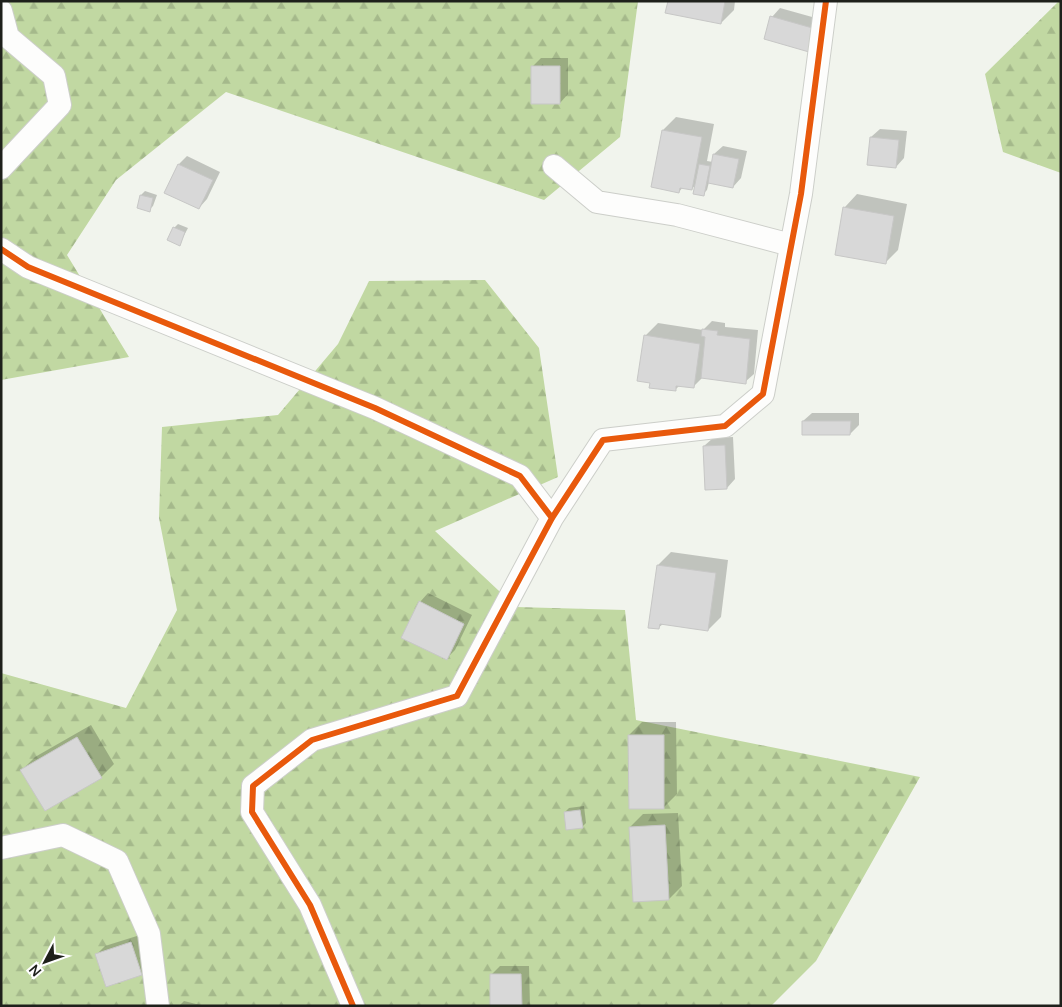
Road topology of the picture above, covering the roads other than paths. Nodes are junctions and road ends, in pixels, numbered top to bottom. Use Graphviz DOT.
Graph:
graph roads {
  1 [pos="826,1"];
  2 [pos="1,11"];
  3 [pos="554,166"];
  4 [pos="1,168"];
  5 [pos="791,245"];
  6 [pos="1,249"];
  7 [pos="552,518"];
  8 [pos="1,848"];
  9 [pos="158,1006"];
  10 [pos="354,1006"];
  1 -- 5 [label="street"];
  2 -- 4 [label="street"];
  3 -- 5 [label="street"];
  5 -- 7 [label="street"];
  6 -- 7 [label="street"];
  7 -- 10 [label="street"];
  8 -- 9 [label="street"];
}
